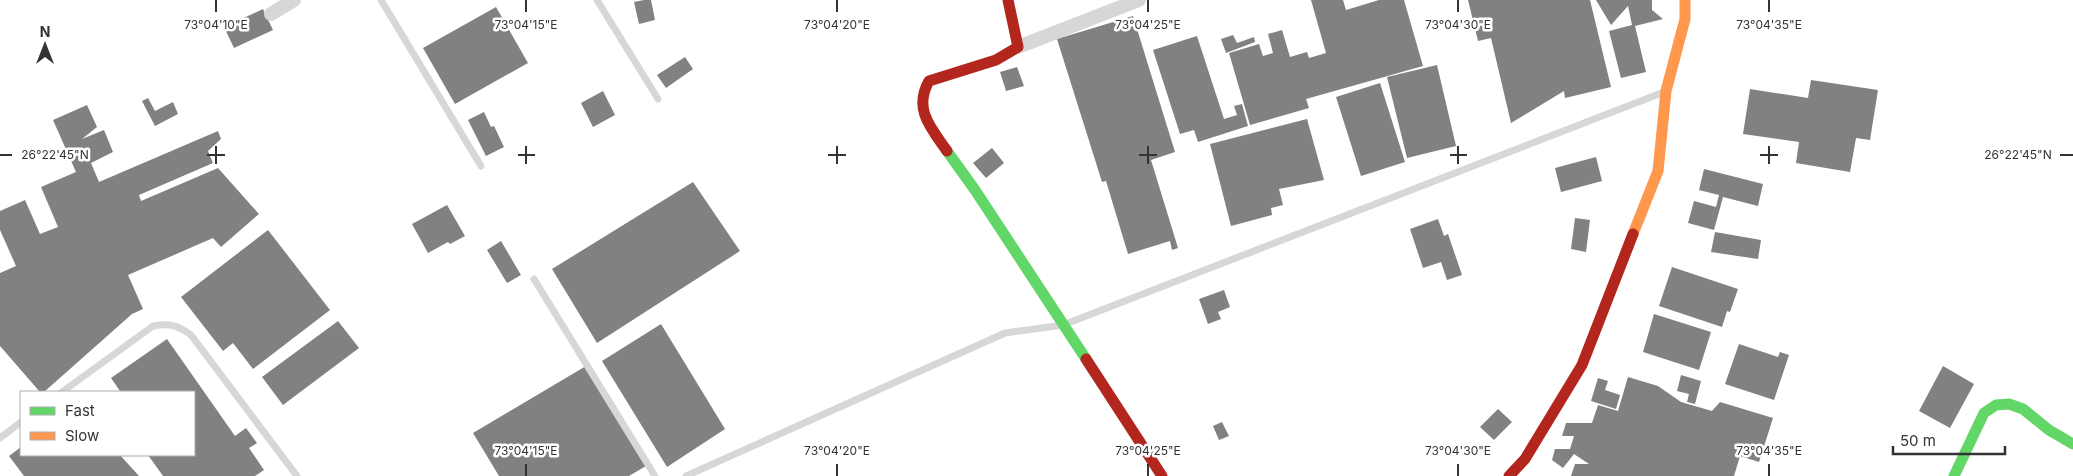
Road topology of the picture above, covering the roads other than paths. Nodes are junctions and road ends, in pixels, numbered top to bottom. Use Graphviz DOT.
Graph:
graph roads {
  1 [pos="294,0"];
  2 [pos="381,0"];
  3 [pos="597,0"];
  4 [pos="1008,0"];
  5 [pos="1139,0"];
  6 [pos="1685,0"];
  7 [pos="271,14"];
  8 [pos="1018,47"];
  9 [pos="1666,91"];
  10 [pos="658,99"];
  11 [pos="481,166"];
  12 [pos="534,279"];
  13 [pos="1062,325"];
  14 [pos="63,391"];
  15 [pos="20,423"];
  16 [pos="0,438"];
  17 [pos="2073,444"];
  18 [pos="699,474"];
  19 [pos="297,476"];
  20 [pos="655,476"];
  21 [pos="686,476"];
  22 [pos="1162,476"];
  23 [pos="1509,476"];
  24 [pos="1954,476"];
  1 -- 7 [label="street"];
  2 -- 11 [label="lane"];
  3 -- 10 [label="lane"];
  4 -- 8 [label="street"];
  5 -- 8 [label="street"];
  6 -- 9 [label="street"];
  8 -- 13 [label="street"];
  9 -- 13 [label="lane"];
  9 -- 23 [label="street"];
  12 -- 20 [label="lane"];
  13 -- 18 [label="lane"];
  13 -- 22 [label="street"];
  14 -- 19 [label="lane"];
  15 -- 16 [label="lane"];
  17 -- 24 [label="street"];
  18 -- 21 [label="lane"];
}
